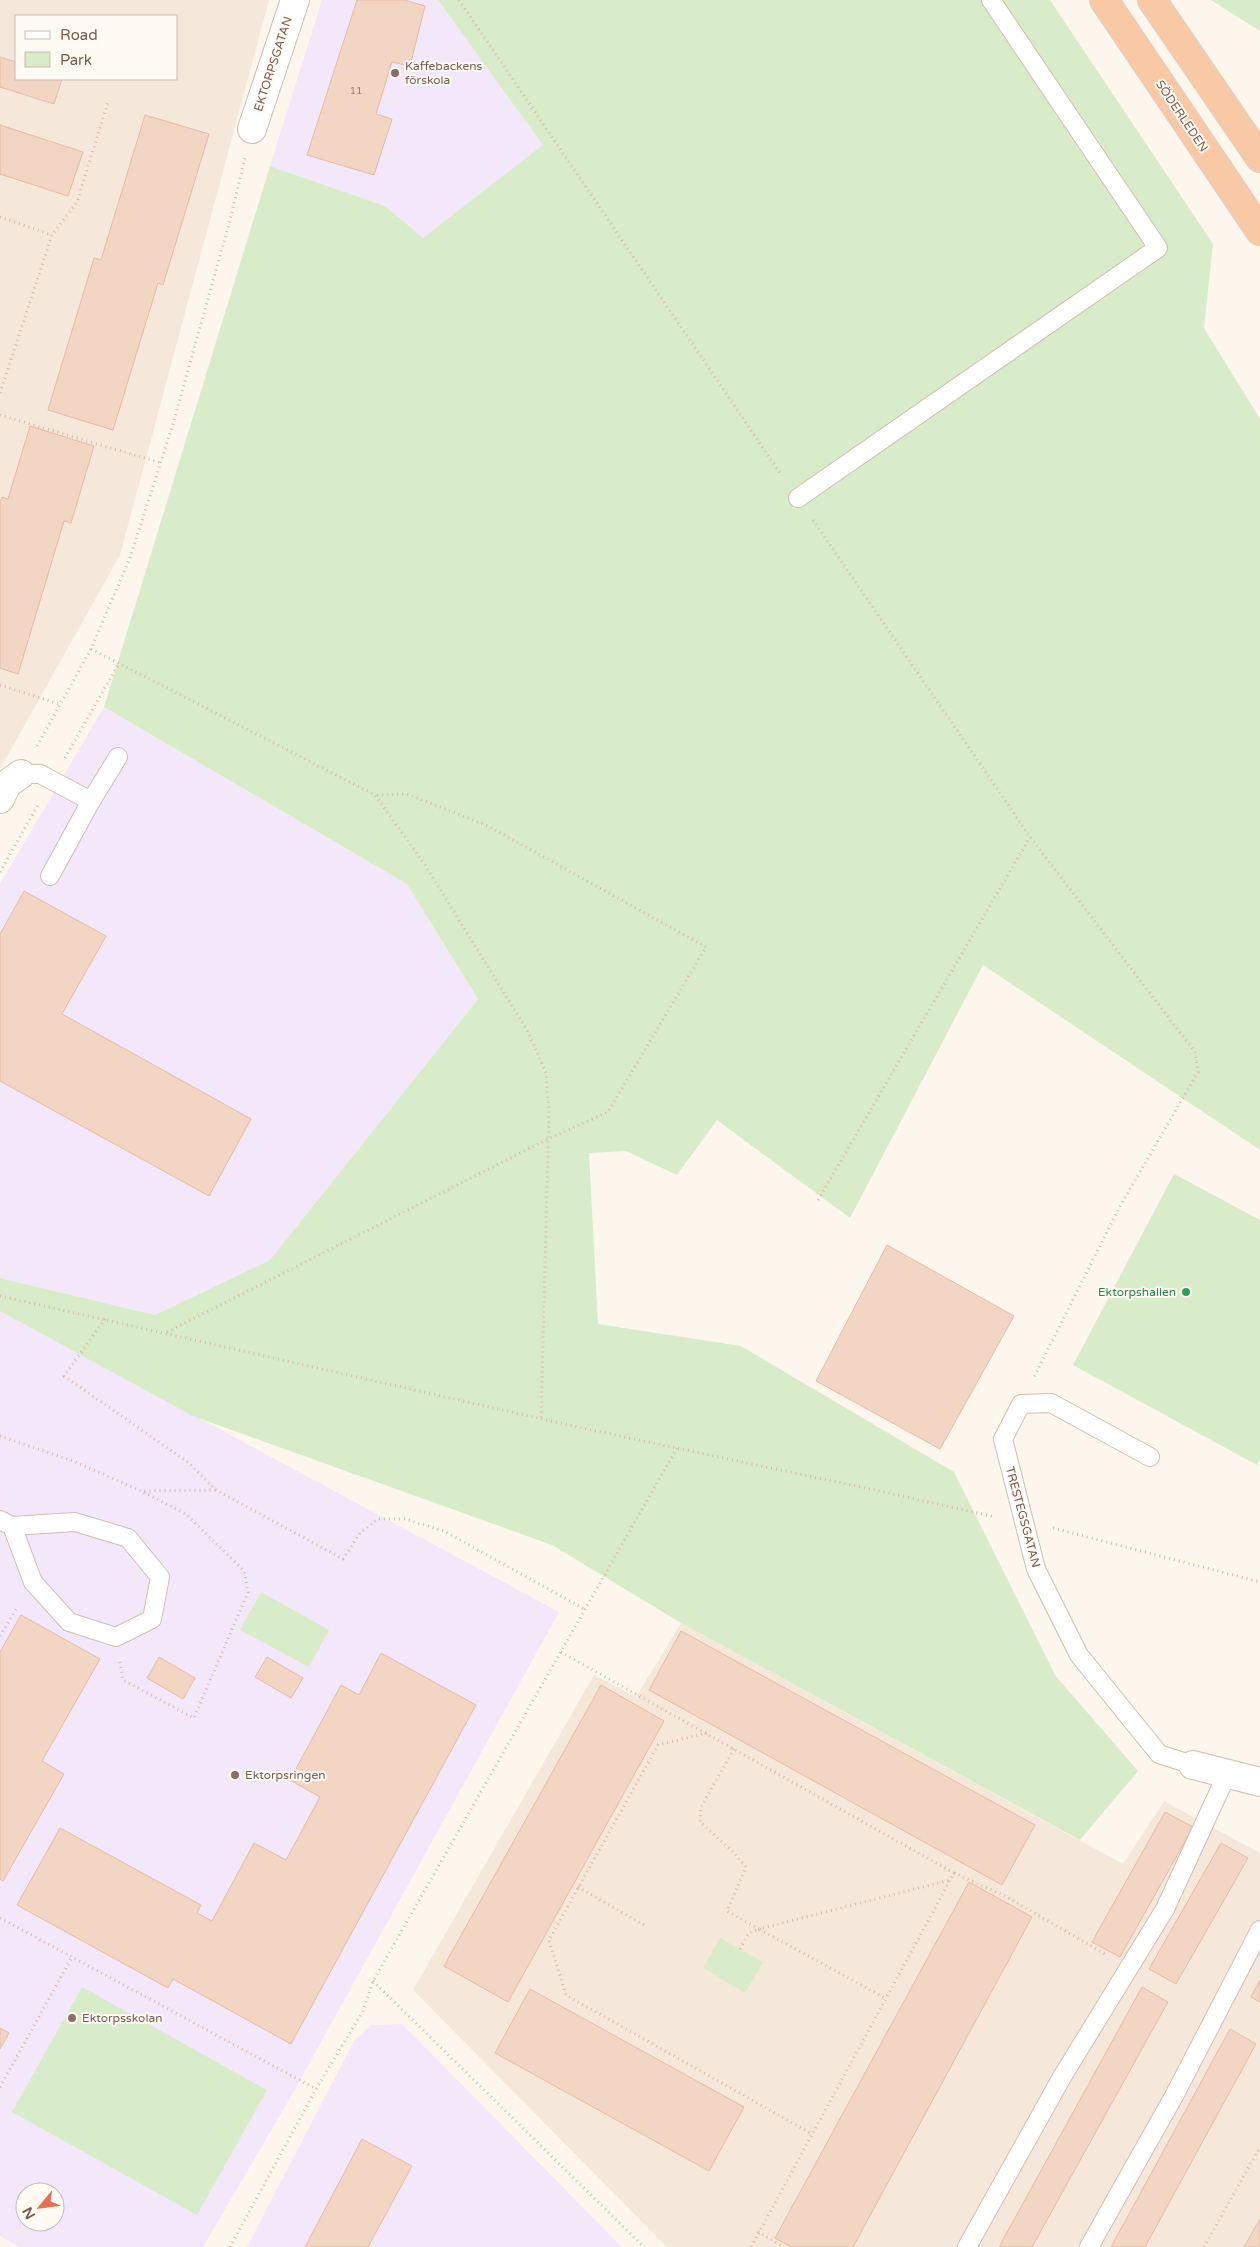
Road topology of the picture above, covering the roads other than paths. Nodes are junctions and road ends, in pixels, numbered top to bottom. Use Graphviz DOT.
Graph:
graph roads {
  1 [pos="295,0"];
  2 [pos="991,0"];
  3 [pos="1104,0"];
  4 [pos="1152,0"];
  5 [pos="252,129"];
  6 [pos="1260,158"];
  7 [pos="1260,231"];
  8 [pos="798,498"];
  9 [pos="118,757"];
  10 [pos="21,774"];
  11 [pos="0,798"];
  12 [pos="91,800"];
  13 [pos="50,876"];
  14 [pos="1150,1457"];
  15 [pos="6,1523"];
  16 [pos="1193,1765"];
  17 [pos="1227,1774"];
  18 [pos="1260,1782"];
  19 [pos="1260,1930"];
  20 [pos="967,2247"];
  21 [pos="1089,2247"];
  1 -- 5 [label="street, EKTORPSGATAN"];
  2 -- 8 [label="lane"];
  3 -- 7 [label="highway, SÖDERLEDEN"];
  4 -- 6 [label="highway"];
  9 -- 12 [label="lane"];
  10 -- 11 [label="street"];
  10 -- 12 [label="lane"];
  12 -- 13 [label="lane"];
  14 -- 16 [label="lane, TRESTEGSGATAN"];
  15 -- 15 [label="lane"];
  16 -- 17 [label="street, TRESTEGSGATAN"];
  17 -- 18 [label="street, TRESTEGSGATAN"];
  17 -- 20 [label="lane"];
  19 -- 21 [label="lane"];
}
